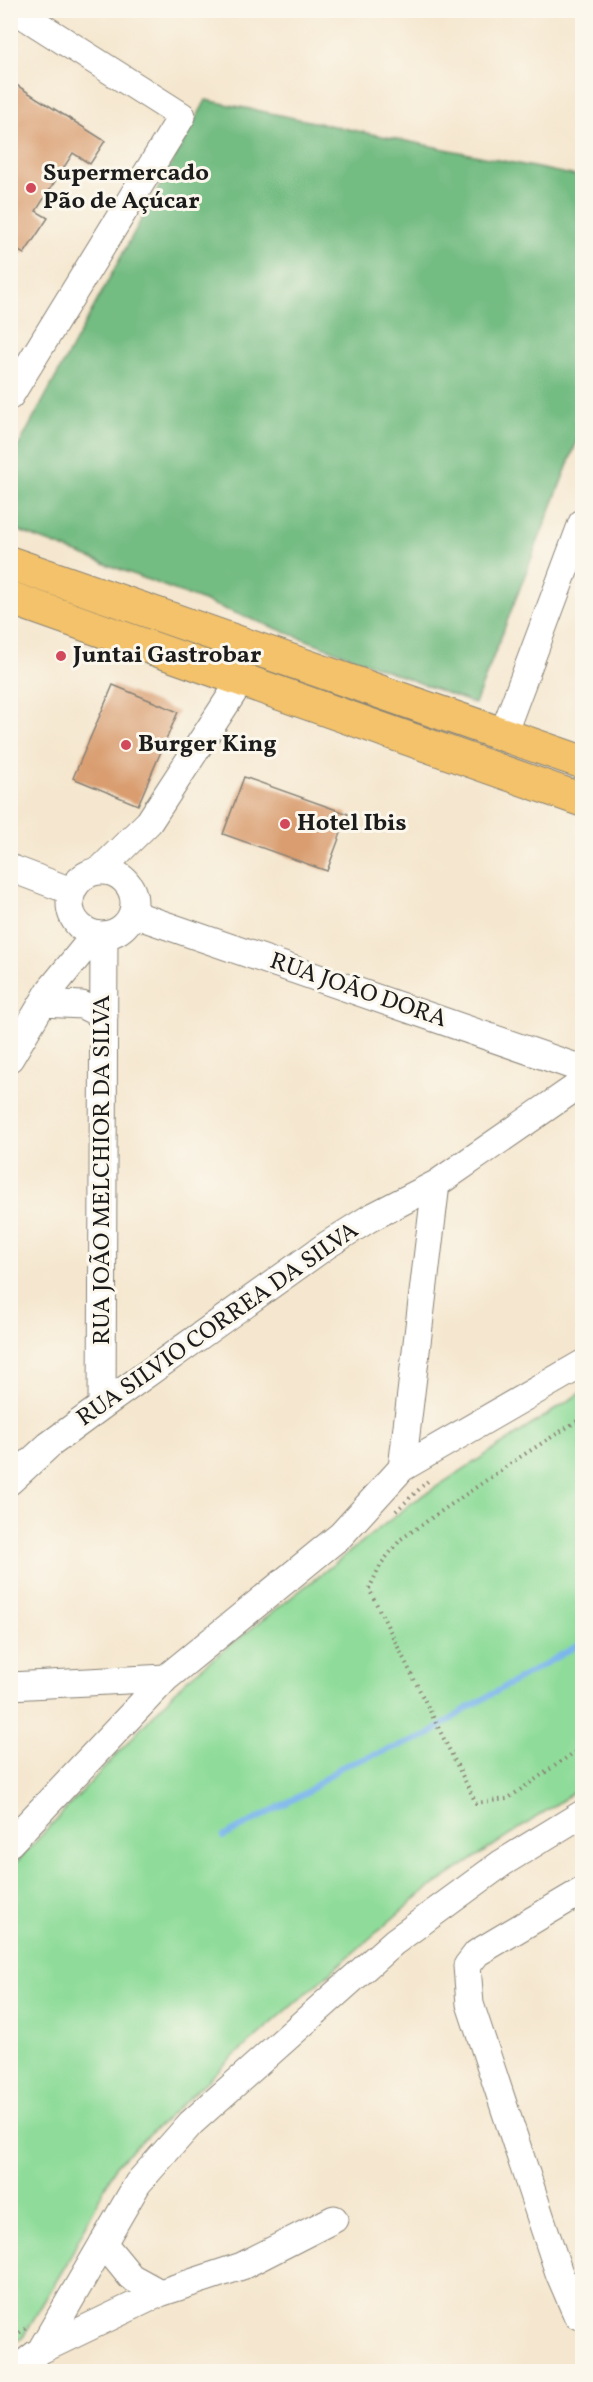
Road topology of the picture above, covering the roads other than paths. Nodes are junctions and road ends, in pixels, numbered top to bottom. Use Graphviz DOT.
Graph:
graph roads {
  1 [pos="15,10"];
  2 [pos="10,396"];
  3 [pos="582,523"];
  4 [pos="10,563"];
  5 [pos="10,597"];
  6 [pos="242,679"];
  7 [pos="503,734"];
  8 [pos="582,762"];
  9 [pos="582,800"];
  10 [pos="149,822"];
  11 [pos="10,868"];
  12 [pos="100,870"];
  13 [pos="130,887"];
  14 [pos="71,891"];
  15 [pos="133,914"];
  16 [pos="73,918"];
  17 [pos="100,935"];
  18 [pos="47,996"];
  19 [pos="104,1016"];
  20 [pos="10,1058"];
  21 [pos="582,1069"];
  22 [pos="582,1083"];
  23 [pos="436,1184"];
  24 [pos="582,1364"];
  25 [pos="102,1406"];
  26 [pos="402,1468"];
  27 [pos="10,1481"];
  28 [pos="166,1678"];
  29 [pos="10,1686"];
  30 [pos="582,1814"];
  31 [pos="10,1843"];
  32 [pos="582,1891"];
  33 [pos="334,2219"];
  34 [pos="103,2243"];
  35 [pos="160,2293"];
  36 [pos="582,2316"];
  37 [pos="41,2349"];
  38 [pos="12,2372"];
  1 -- 2 [label="street"];
  3 -- 7 [label="street"];
  4 -- 7 [label="main road"];
  5 -- 6 [label="main road"];
  6 -- 9 [label="main road"];
  6 -- 10 [label="street"];
  7 -- 8 [label="main road"];
  10 -- 12 [label="street"];
  10 -- 13 [label="street"];
  11 -- 14 [label="street"];
  12 -- 13 [label="street"];
  12 -- 14 [label="street"];
  13 -- 15 [label="street"];
  14 -- 16 [label="street"];
  15 -- 17 [label="street"];
  15 -- 21 [label="street, RUA JOÃO DORA"];
  16 -- 17 [label="street"];
  16 -- 18 [label="street"];
  17 -- 18 [label="street"];
  17 -- 19 [label="street, RUA JOÃO MELCHIOR DA SILVA"];
  18 -- 19 [label="street"];
  18 -- 20 [label="street"];
  19 -- 25 [label="street, RUA JOÃO MELCHIOR DA SILVA"];
  22 -- 23 [label="street, RUA SILVIO CORREA DA SILVA"];
  23 -- 25 [label="street, RUA SILVIO CORREA DA SILVA"];
  23 -- 26 [label="street"];
  24 -- 26 [label="street"];
  25 -- 27 [label="street, RUA SILVIO CORREA DA SILVA"];
  26 -- 28 [label="street"];
  28 -- 29 [label="street"];
  28 -- 31 [label="street"];
  30 -- 34 [label="street"];
  32 -- 36 [label="street"];
  33 -- 35 [label="street"];
  34 -- 35 [label="street"];
  34 -- 37 [label="street"];
  35 -- 37 [label="street"];
  37 -- 38 [label="street"];
}
